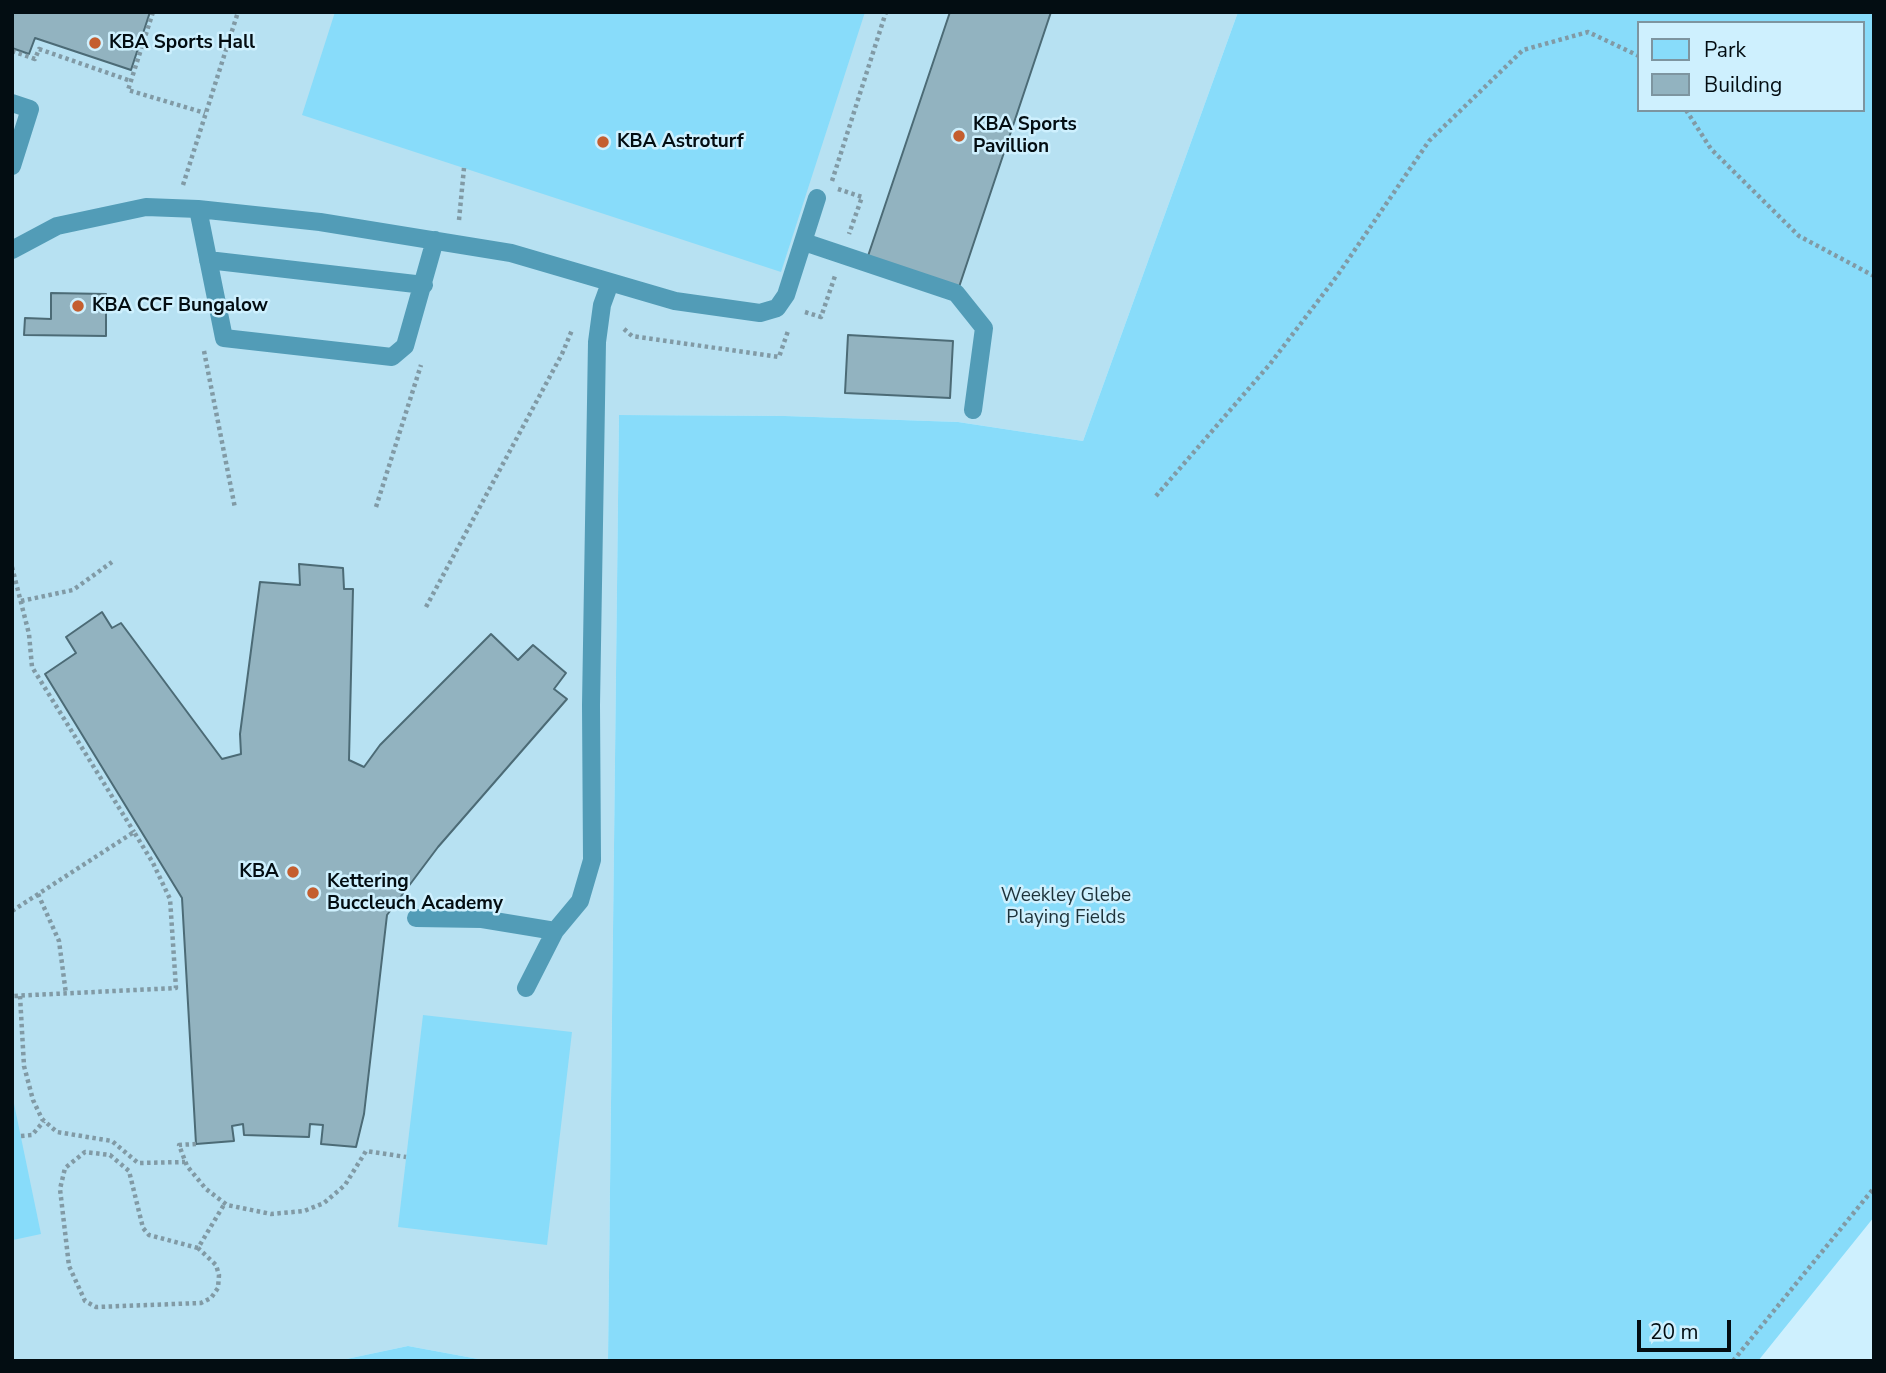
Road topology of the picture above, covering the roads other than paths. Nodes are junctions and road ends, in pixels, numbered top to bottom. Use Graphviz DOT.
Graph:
graph roads {
  1 [pos="12,103"];
  2 [pos="12,166"];
  3 [pos="817,198"];
  4 [pos="198,209"];
  5 [pos="435,240"];
  6 [pos="804,242"];
  7 [pos="12,250"];
  8 [pos="208,260"];
  9 [pos="610,283"];
  10 [pos="424,285"];
  11 [pos="973,410"];
  12 [pos="416,918"];
  13 [pos="555,931"];
  14 [pos="526,988"];
  1 -- 2 [label="lane"];
  3 -- 6 [label="lane"];
  4 -- 5 [label="lane"];
  4 -- 7 [label="lane"];
  4 -- 8 [label="lane"];
  5 -- 9 [label="lane"];
  5 -- 10 [label="lane"];
  6 -- 9 [label="lane"];
  6 -- 11 [label="lane"];
  8 -- 10 [label="lane"];
  8 -- 10 [label="lane"];
  9 -- 13 [label="lane"];
  12 -- 13 [label="lane"];
  13 -- 14 [label="lane"];
}
